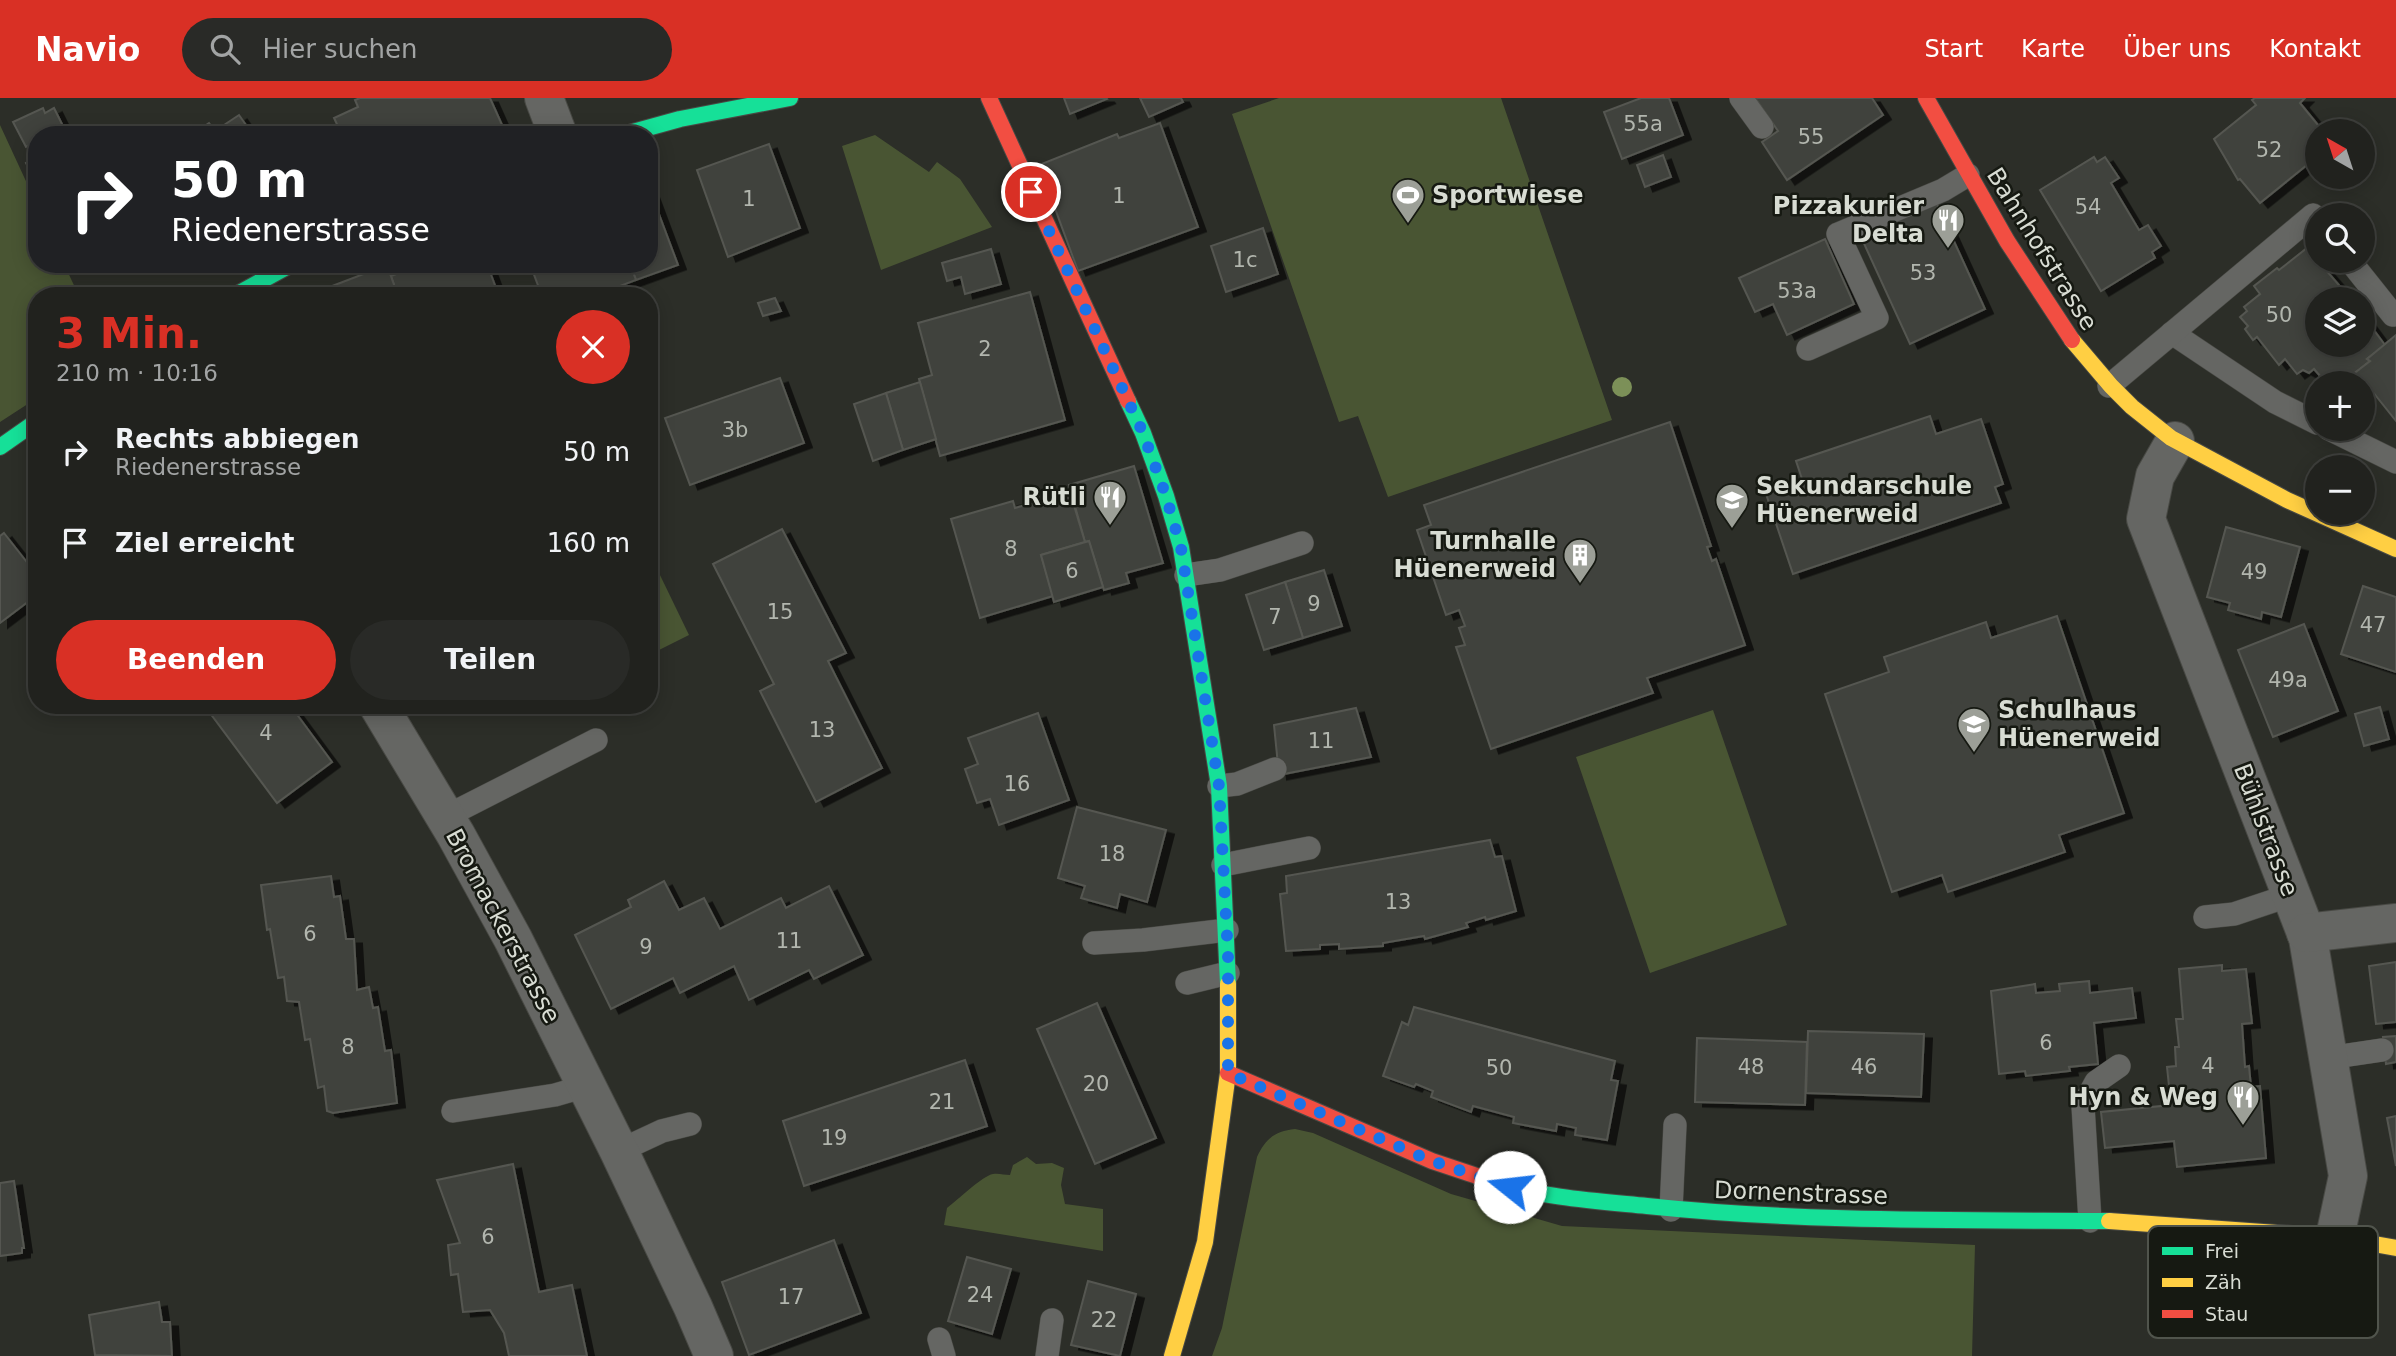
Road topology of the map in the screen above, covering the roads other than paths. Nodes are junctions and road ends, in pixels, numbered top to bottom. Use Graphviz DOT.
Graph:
graph roads {
  1 [pos="544,98"];
  2 [pos="790,98"];
  3 [pos="989,98"];
  4 [pos="1741,98"];
  5 [pos="1926,98"];
  6 [pos="555,126"];
  7 [pos="655,126"];
  8 [pos="1762,127"];
  9 [pos="1968,175"];
  10 [pos="2305,222"];
  11 [pos="2360,273"];
  12 [pos="2393,315"];
  13 [pos="2172,333"];
  14 [pos="1808,349"];
  15 [pos="2109,386"];
  16 [pos="2305,417"];
  17 [pos="28,427"];
  18 [pos="2175,440"];
  19 [pos="2353,441"];
  20 [pos="0,447"];
  21 [pos="2396,462"];
  22 [pos="1302,543"];
  23 [pos="2396,549"];
  24 [pos="1186,575"];
  25 [pos="383,714"];
  26 [pos="596,740"];
  27 [pos="1275,769"];
  28 [pos="1219,786"];
  29 [pos="445,817"];
  30 [pos="1309,848"];
  31 [pos="1223,865"];
  32 [pos="2291,895"];
  33 [pos="2205,917"];
  34 [pos="2396,923"];
  35 [pos="1227,930"];
  36 [pos="2306,933"];
  37 [pos="1094,943"];
  38 [pos="1228,973"];
  39 [pos="1187,983"];
  40 [pos="2382,1050"];
  41 [pos="2328,1058"];
  42 [pos="2119,1066"];
  43 [pos="1228,1073"];
  44 [pos="586,1086"];
  45 [pos="453,1111"];
  46 [pos="690,1124"];
  47 [pos="1675,1125"];
  48 [pos="620,1151"];
  49 [pos="1671,1210"];
  50 [pos="2090,1221"];
  51 [pos="2185,1226"];
  52 [pos="2337,1226"];
  53 [pos="2378,1245"];
  54 [pos="2396,1248"];
  55 [pos="1052,1320"];
  56 [pos="714,1356"];
  57 [pos="1047,1356"];
  58 [pos="1172,1356"];
  1 -- 6 [label="street"];
  2 -- 7 [label="street"];
  3 -- 24 [label="street"];
  4 -- 8 [label="lane"];
  5 -- 9 [label="street, Bahnhofstrasse"];
  9 -- 14 [label="lane"];
  9 -- 15 [label="street, Bahnhofstrasse"];
  10 -- 13 [label="lane"];
  11 -- 12 [label="lane"];
  13 -- 15 [label="lane"];
  13 -- 16 [label="lane"];
  15 -- 18 [label="street, Bahnhofstrasse"];
  17 -- 20 [label="street"];
  18 -- 23 [label="street, Bahnhofstrasse"];
  18 -- 32 [label="street, Bühlstrasse"];
  19 -- 21 [label="lane"];
  22 -- 24 [label="lane"];
  24 -- 28 [label="street"];
  25 -- 29 [label="street, Bromackerstrasse"];
  26 -- 29 [label="lane"];
  27 -- 28 [label="lane"];
  28 -- 31 [label="street"];
  29 -- 44 [label="street, Bromackerstrasse"];
  30 -- 31 [label="lane"];
  31 -- 35 [label="street"];
  32 -- 33 [label="lane"];
  32 -- 36 [label="street, Bühlstrasse"];
  34 -- 36 [label="street"];
  35 -- 37 [label="lane"];
  35 -- 38 [label="street"];
  36 -- 41 [label="street, Bühlstrasse"];
  38 -- 39 [label="lane"];
  38 -- 43 [label="street"];
  40 -- 41 [label="lane"];
  41 -- 52 [label="street, Bühlstrasse"];
  42 -- 50 [label="lane"];
  43 -- 49 [label="street, Dornenstrasse"];
  43 -- 58 [label="street"];
  44 -- 45 [label="lane"];
  44 -- 48 [label="street, Bromackerstrasse"];
  46 -- 48 [label="lane"];
  47 -- 49 [label="lane"];
  48 -- 56 [label="street, Bromackerstrasse"];
  49 -- 50 [label="street, Dornenstrasse"];
  50 -- 51 [label="street, Dornenstrasse"];
  53 -- 54 [label="street, Dornenstrasse"];
  55 -- 57 [label="lane"];
}
